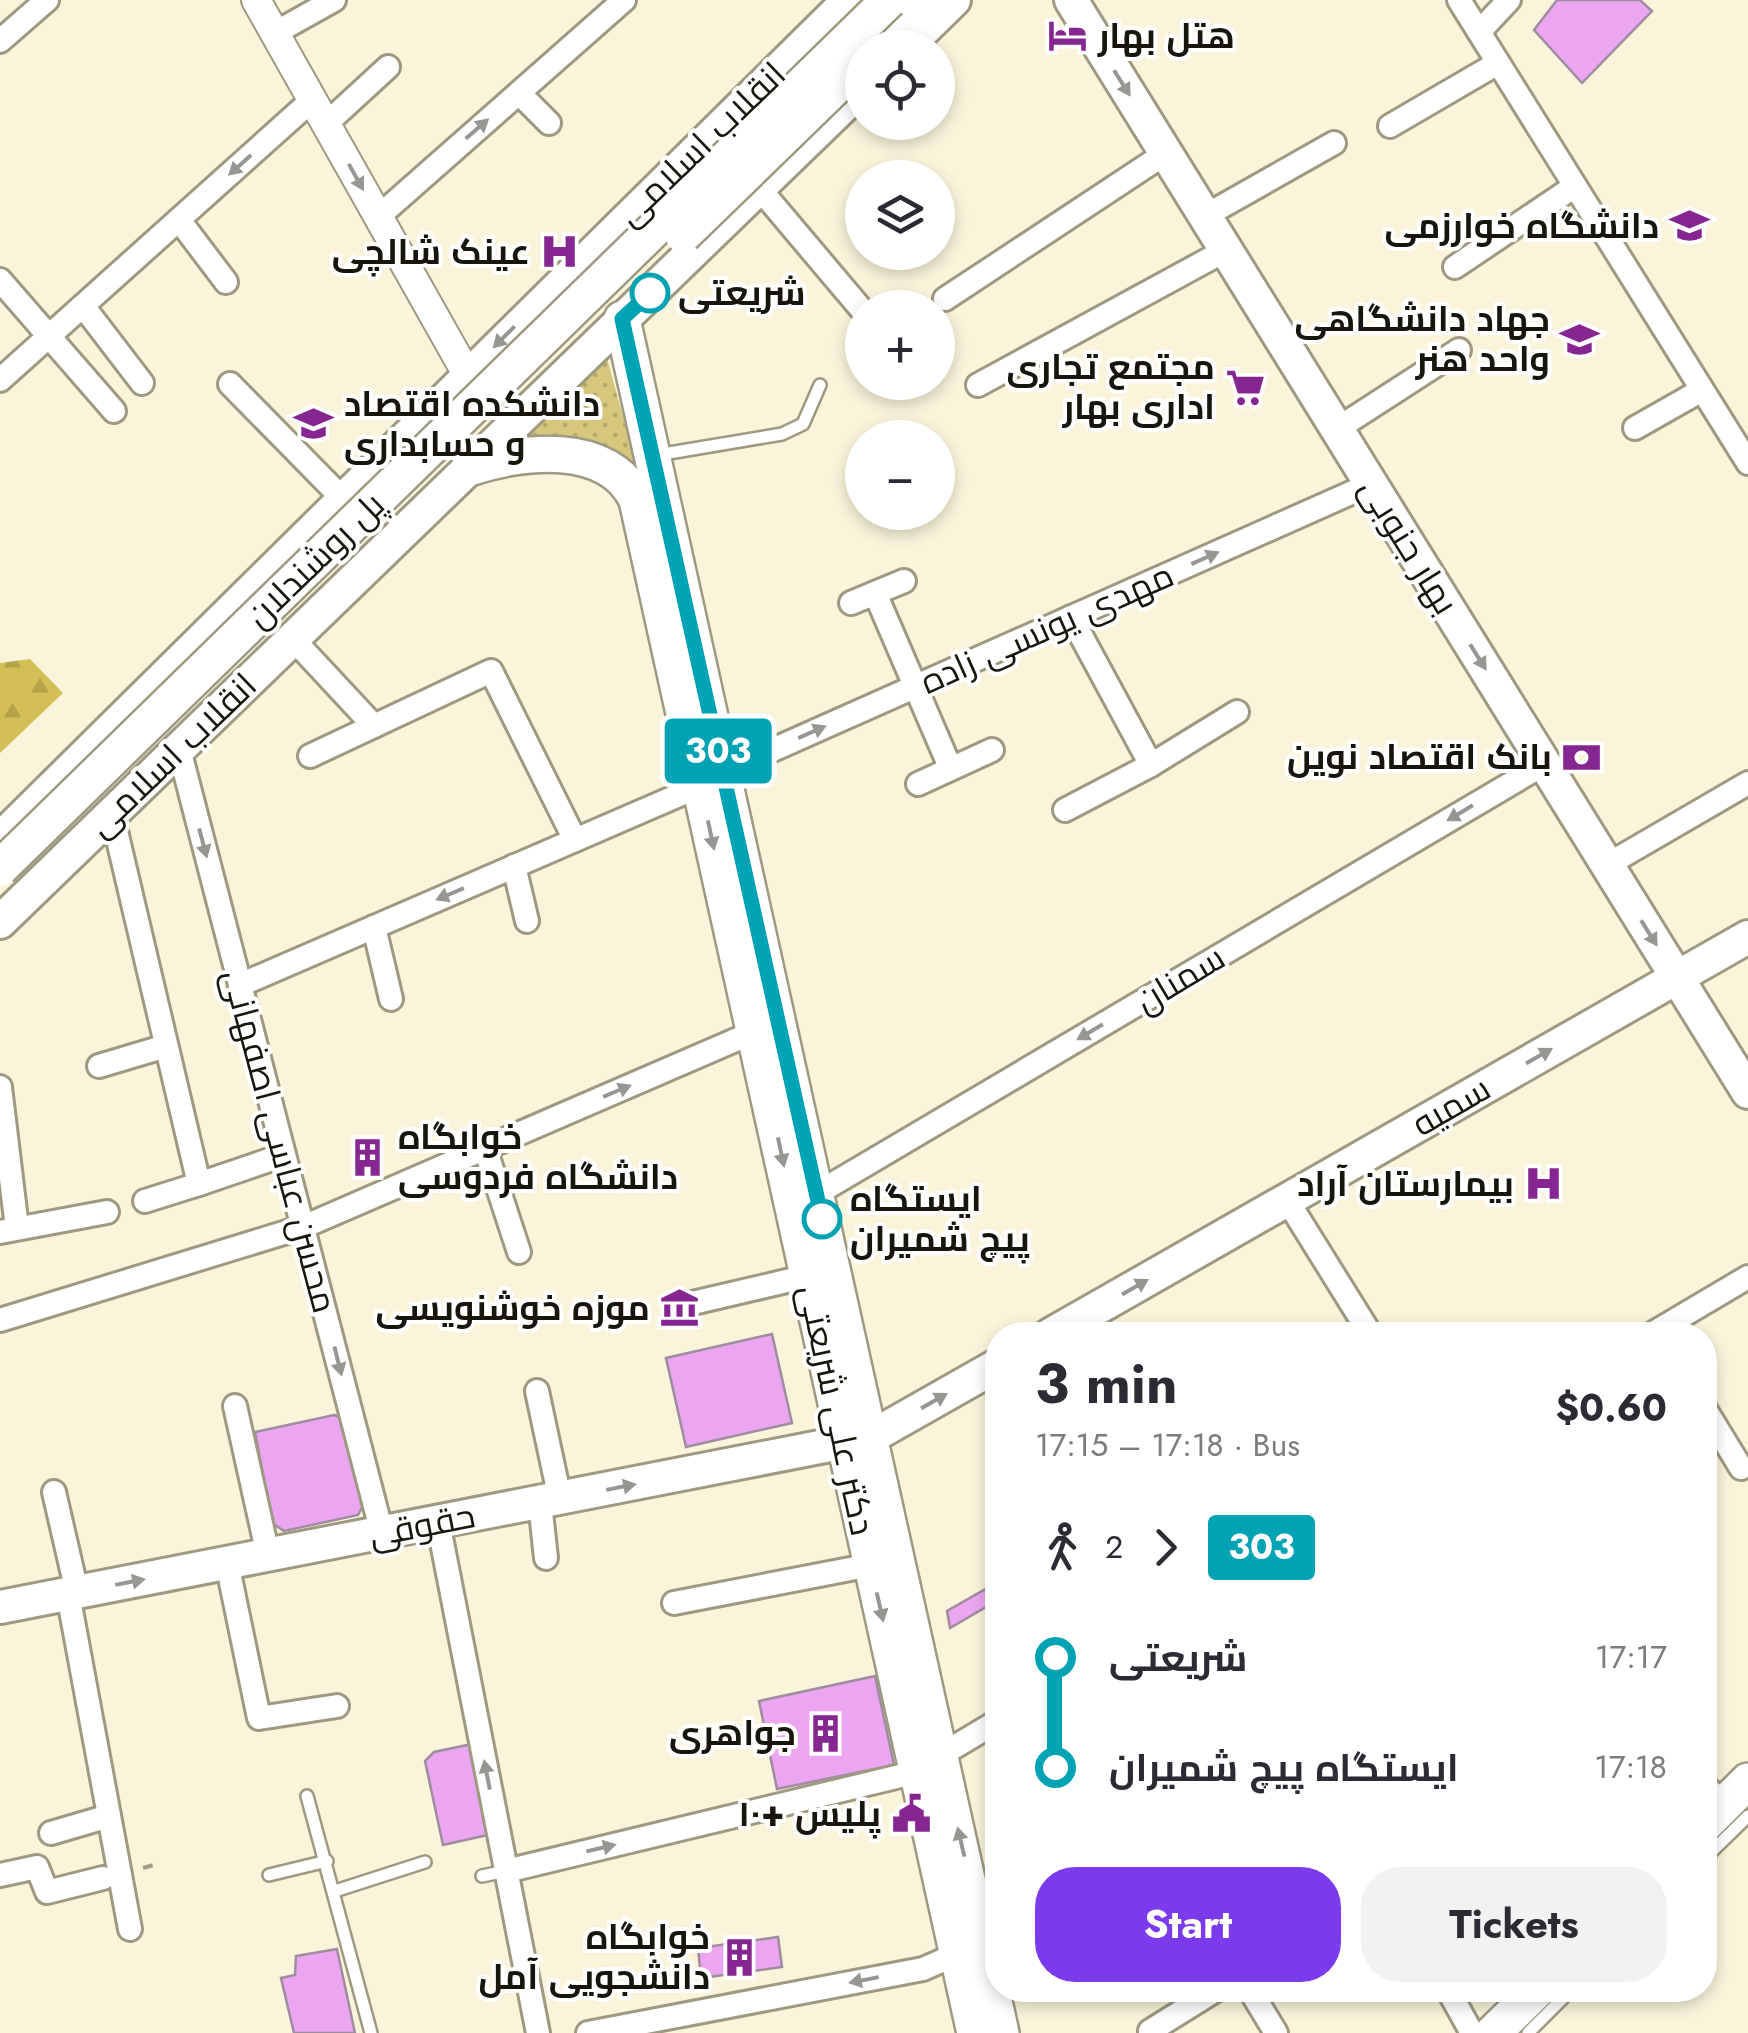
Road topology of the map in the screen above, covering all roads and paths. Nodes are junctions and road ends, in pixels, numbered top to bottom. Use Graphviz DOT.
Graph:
graph roads {
  1 [pos="47,0"];
  2 [pos="256,0"];
  3 [pos="334,0"];
  4 [pos="888,0"];
  5 [pos="925,0"];
  6 [pos="954,0"];
  7 [pos="1071,0"];
  8 [pos="1459,0"];
  9 [pos="1508,0"];
  10 [pos="608,5"];
  11 [pos="832,5"];
  12 [pos="894,30"];
  13 [pos="923,30"];
  14 [pos="1479,32"];
  15 [pos="275,33"];
  16 [pos="0,41"];
  17 [pos="1498,63"];
  18 [pos="780,66"];
  19 [pos="388,67"];
  20 [pos="845,77"];
  21 [pos="518,92"];
  22 [pos="845,105"];
  23 [pos="319,112"];
  24 [pos="548,123"];
  25 [pos="826,124"];
  26 [pos="1390,126"];
  27 [pos="1334,143"];
  28 [pos="1166,153"];
  29 [pos="1575,186"];
  30 [pos="759,188"];
  31 [pos="1205,216"];
  32 [pos="378,217"];
  33 [pos="179,220"];
  34 [pos="1226,250"];
  35 [pos="1455,267"];
  36 [pos="0,280"];
  37 [pos="226,282"];
  38 [pos="553,289"];
  39 [pos="845,290"];
  40 [pos="955,292"];
  41 [pos="83,306"];
  42 [pos="622,319"];
  43 [pos="50,335"];
  44 [pos="1459,350"];
  45 [pos="466,374"];
  46 [pos="0,380"];
  47 [pos="142,383"];
  48 [pos="230,384"];
  49 [pos="820,385"];
  50 [pos="978,385"];
  51 [pos="1702,390"];
  52 [pos="114,411"];
  53 [pos="1634,428"];
  54 [pos="1336,429"];
  55 [pos="652,456"];
  56 [pos="1748,462"];
  57 [pos="469,468"];
  58 [pos="1371,484"];
  59 [pos="342,498"];
  60 [pos="904,581"];
  61 [pos="876,593"];
  62 [pos="851,603"];
  63 [pos="1071,618"];
  64 [pos="293,639"];
  65 [pos="915,686"];
  66 [pos="1237,712"];
  67 [pos="374,726"];
  68 [pos="178,749"];
  69 [pos="992,750"];
  70 [pos="310,756"];
  71 [pos="1544,764"];
  72 [pos="1151,765"];
  73 [pos="950,768"];
  74 [pos="712,779"];
  75 [pos="1748,782"];
  76 [pos="918,784"];
  77 [pos="1064,810"];
  78 [pos="112,814"];
  79 [pos="5,834"];
  80 [pos="574,840"];
  81 [pos="1607,865"];
  82 [pos="514,866"];
  83 [pos="0,868"];
  84 [pos="50,874"];
  85 [pos="0,897"];
  86 [pos="0,922"];
  87 [pos="527,922"];
  88 [pos="374,927"];
  89 [pos="1748,937"];
  90 [pos="1677,977"];
  91 [pos="240,984"];
  92 [pos="391,998"];
  93 [pos="754,1032"];
  94 [pos="166,1046"];
  95 [pos="99,1066"];
  96 [pos="0,1087"];
  97 [pos="1748,1092"];
  98 [pos="485,1148"];
  99 [pos="284,1155"];
  100 [pos="199,1184"];
  101 [pos="816,1194"];
  102 [pos="1287,1200"];
  103 [pos="145,1202"];
  104 [pos="107,1212"];
  105 [pos="302,1226"];
  106 [pos="9,1230"];
  107 [pos="519,1252"];
  108 [pos="808,1276"];
  109 [pos="1748,1277"];
  110 [pos="684,1306"];
  111 [pos="0,1320"];
  112 [pos="1081,1322"];
  113 [pos="1363,1322"];
  114 [pos="1675,1322"];
  115 [pos="985,1372"];
  116 [pos="537,1391"];
  117 [pos="235,1406"];
  118 [pos="1717,1429"];
  119 [pos="858,1440"];
  120 [pos="1741,1468"];
  121 [pos="54,1492"];
  122 [pos="550,1501"];
  123 [pos="438,1522"];
  124 [pos="382,1533"];
  125 [pos="268,1555"];
  126 [pos="546,1558"];
  127 [pos="227,1563"];
  128 [pos="871,1565"];
  129 [pos="73,1593"];
  130 [pos="674,1603"];
  131 [pos="0,1608"];
  132 [pos="338,1706"];
  133 [pos="985,1729"];
  134 [pos="929,1763"];
  135 [pos="307,1796"];
  136 [pos="1726,1802"];
  137 [pos="109,1816"];
  138 [pos="1717,1826"];
  139 [pos="51,1833"];
  140 [pos="327,1861"];
  141 [pos="424,1862"];
  142 [pos="494,1873"];
  143 [pos="269,1874"];
  144 [pos="0,1876"];
  145 [pos="103,1878"];
  146 [pos="335,1890"];
  147 [pos="130,1929"];
  148 [pos="979,1940"];
  149 [pos="985,1965"];
  150 [pos="994,2002"];
  151 [pos="1197,2002"];
  152 [pos="1257,2002"];
  153 [pos="1463,2002"];
  154 [pos="1525,2002"];
  155 [pos="1550,2002"];
  156 [pos="695,2023"];
  157 [pos="1150,2031"];
  158 [pos="1499,2032"];
  159 [pos="370,2033"];
  160 [pos="538,2033"];
  161 [pos="588,2033"];
  162 [pos="975,2033"];
  163 [pos="1001,2033"];
  164 [pos="1276,2033"];
  1 -- 16 [label="street"];
  2 -- 15 [label="street"];
  3 -- 15 [label="street"];
  4 -- 83 [label="main road, پل روشندلان, bridge"];
  5 -- 12 [label="main road"];
  6 -- 13 [label="main road"];
  7 -- 28 [label="main road, بهار جنوبی, one-way"];
  8 -- 14 [label="street"];
  9 -- 14 [label="street"];
  10 -- 21 [label="street"];
  11 -- 18 [label="main road, انقلاب اسلامی"];
  14 -- 17 [label="street"];
  15 -- 23 [label="street"];
  17 -- 26 [label="street"];
  17 -- 29 [label="street"];
  18 -- 25 [label="main road"];
  18 -- 38 [label="main road, انقلاب اسلامی"];
  19 -- 23 [label="street"];
  20 -- 85 [label="main road, پل روشندلان, bridge"];
  21 -- 24 [label="street"];
  32 -- 21 [label="street, one-way"];
  22 -- 25 [label="main road, انقلاب اسلامی"];
  23 -- 32 [label="street, one-way"];
  23 -- 33 [label="street, one-way"];
  25 -- 30 [label="main road, انقلاب اسلامی"];
  27 -- 31 [label="street"];
  28 -- 31 [label="main road, بهار جنوبی"];
  28 -- 40 [label="street"];
  29 -- 35 [label="street"];
  29 -- 51 [label="street"];
  30 -- 39 [label="street"];
  30 -- 42 [label="main road, انقلاب اسلامی"];
  31 -- 34 [label="main road, بهار جنوبی"];
  32 -- 45 [label="street"];
  33 -- 37 [label="street"];
  33 -- 41 [label="street"];
  34 -- 50 [label="street"];
  34 -- 54 [label="main road, بهار جنوبی"];
  36 -- 43 [label="street"];
  38 -- 42 [label="main road"];
  38 -- 45 [label="main road, انقلاب اسلامی, one-way"];
  41 -- 43 [label="street"];
  41 -- 47 [label="street"];
  42 -- 55 [label="main road, دکتر علی شریعتی"];
  42 -- 57 [label="main road, انقلاب اسلامی"];
  43 -- 46 [label="street"];
  43 -- 52 [label="street"];
  44 -- 54 [label="street"];
  45 -- 59 [label="main road, انقلاب اسلامی"];
  48 -- 59 [label="street"];
  49 -- 55 [label="lane"];
  51 -- 53 [label="street"];
  51 -- 56 [label="street"];
  54 -- 58 [label="main road, بهار جنوبی"];
  55 -- 74 [label="main road, دکتر علی شریعتی"];
  57 -- 64 [label="main road, انقلاب اسلامی"];
  57 -- 74 [label="main road, دکتر علی شریعتی"];
  63 -- 58 [label="street, مهدی یونسی زاده, one-way"];
  58 -- 71 [label="main road, بهار جنوبی, one-way"];
  59 -- 79 [label="main road, انقلاب اسلامی"];
  60 -- 61 [label="street"];
  61 -- 62 [label="street"];
  61 -- 65 [label="street"];
  63 -- 65 [label="street, مهدی یونسی زاده"];
  63 -- 72 [label="street"];
  64 -- 67 [label="street"];
  64 -- 68 [label="main road, انقلاب اسلامی"];
  65 -- 73 [label="street"];
  74 -- 65 [label="street, مهدی یونسی زاده, one-way"];
  66 -- 72 [label="street"];
  67 -- 70 [label="street"];
  67 -- 80 [label="street"];
  68 -- 78 [label="main road, انقلاب اسلامی"];
  68 -- 91 [label="street, محسن عباسی اصفهانی, one-way"];
  69 -- 73 [label="street"];
  71 -- 81 [label="main road, بهار جنوبی"];
  71 -- 101 [label="street, سمنان, one-way"];
  72 -- 77 [label="street"];
  73 -- 76 [label="street"];
  74 -- 80 [label="street, مهدی یونسی زاده"];
  74 -- 93 [label="main road, دکتر علی شریعتی, one-way"];
  74 -- 101 [label="main road, دکتر علی شریعتی"];
  75 -- 81 [label="street"];
  78 -- 84 [label="main road, انقلاب اسلامی"];
  78 -- 94 [label="street"];
  79 -- 84 [label="main road"];
  80 -- 82 [label="street, مهدی یونسی زاده"];
  81 -- 90 [label="main road, بهار جنوبی, one-way"];
  82 -- 87 [label="street"];
  82 -- 88 [label="street, مهدی یونسی زاده, one-way"];
  84 -- 86 [label="main road, انقلاب اسلامی"];
  88 -- 91 [label="street, مهدی یونسی زاده"];
  88 -- 92 [label="street"];
  89 -- 90 [label="main road, سمیه"];
  90 -- 97 [label="main road, بهار جنوبی"];
  102 -- 90 [label="main road, سمیه, one-way"];
  91 -- 99 [label="street, محسن عباسی اصفهانی"];
  98 -- 93 [label="street, one-way"];
  93 -- 108 [label="main road, دکتر علی شریعتی, one-way"];
  94 -- 95 [label="street"];
  94 -- 100 [label="street"];
  96 -- 106 [label="street"];
  98 -- 105 [label="street"];
  98 -- 107 [label="street"];
  99 -- 100 [label="street"];
  99 -- 105 [label="street, محسن عباسی اصفهانی"];
  100 -- 103 [label="street"];
  101 -- 119 [label="main road, دکتر علی شریعتی"];
  112 -- 102 [label="main road, سمیه, one-way"];
  102 -- 113 [label="street"];
  104 -- 106 [label="street"];
  105 -- 111 [label="street"];
  105 -- 124 [label="street, محسن عباسی اصفهانی, one-way"];
  108 -- 110 [label="street"];
  108 -- 119 [label="main road, دکتر علی شریعتی"];
  109 -- 114 [label="street"];
  119 -- 115 [label="main road, one-way"];
  116 -- 122 [label="street"];
  117 -- 125 [label="street"];
  118 -- 120 [label="street"];
  122 -- 119 [label="main road, حقوقی, one-way"];
  119 -- 128 [label="main road, دکتر علی شریعتی"];
  119 -- 134 [label="main road, دکتر علی شریعتی"];
  121 -- 129 [label="street"];
  122 -- 123 [label="main road, حقوقی"];
  122 -- 126 [label="street"];
  123 -- 124 [label="main road, حقوقی"];
  142 -- 123 [label="street, one-way"];
  124 -- 125 [label="main road, حقوقی"];
  125 -- 127 [label="main road, حقوقی"];
  129 -- 127 [label="main road, حقوقی, one-way"];
  127 -- 132 [label="street"];
  128 -- 130 [label="street"];
  128 -- 134 [label="main road, دکتر علی شریعتی, one-way"];
  129 -- 131 [label="main road, حقوقی"];
  129 -- 137 [label="street"];
  133 -- 134 [label="street"];
  142 -- 134 [label="street, one-way"];
  134 -- 148 [label="main road, دکتر علی شریعتی"];
  135 -- 140 [label="lane"];
  136 -- 138 [label="lane"];
  137 -- 139 [label="street"];
  137 -- 147 [label="street"];
  140 -- 143 [label="lane"];
  140 -- 146 [label="lane"];
  141 -- 146 [label="lane"];
  142 -- 160 [label="street"];
  144 -- 145 [label="street"];
  146 -- 159 [label="lane"];
  148 -- 149 [label="main road, دکتر علی شریعتی"];
  148 -- 156 [label="street, one-way"];
  148 -- 162 [label="main road, دکتر علی شریعتی"];
  150 -- 163 [label="main road, دکتر علی شریعتی"];
  151 -- 157 [label="street"];
  152 -- 164 [label="street"];
  153 -- 158 [label="street"];
  154 -- 158 [label="main road"];
  155 -- 158 [label="lane"];
  156 -- 161 [label="street"];
}
